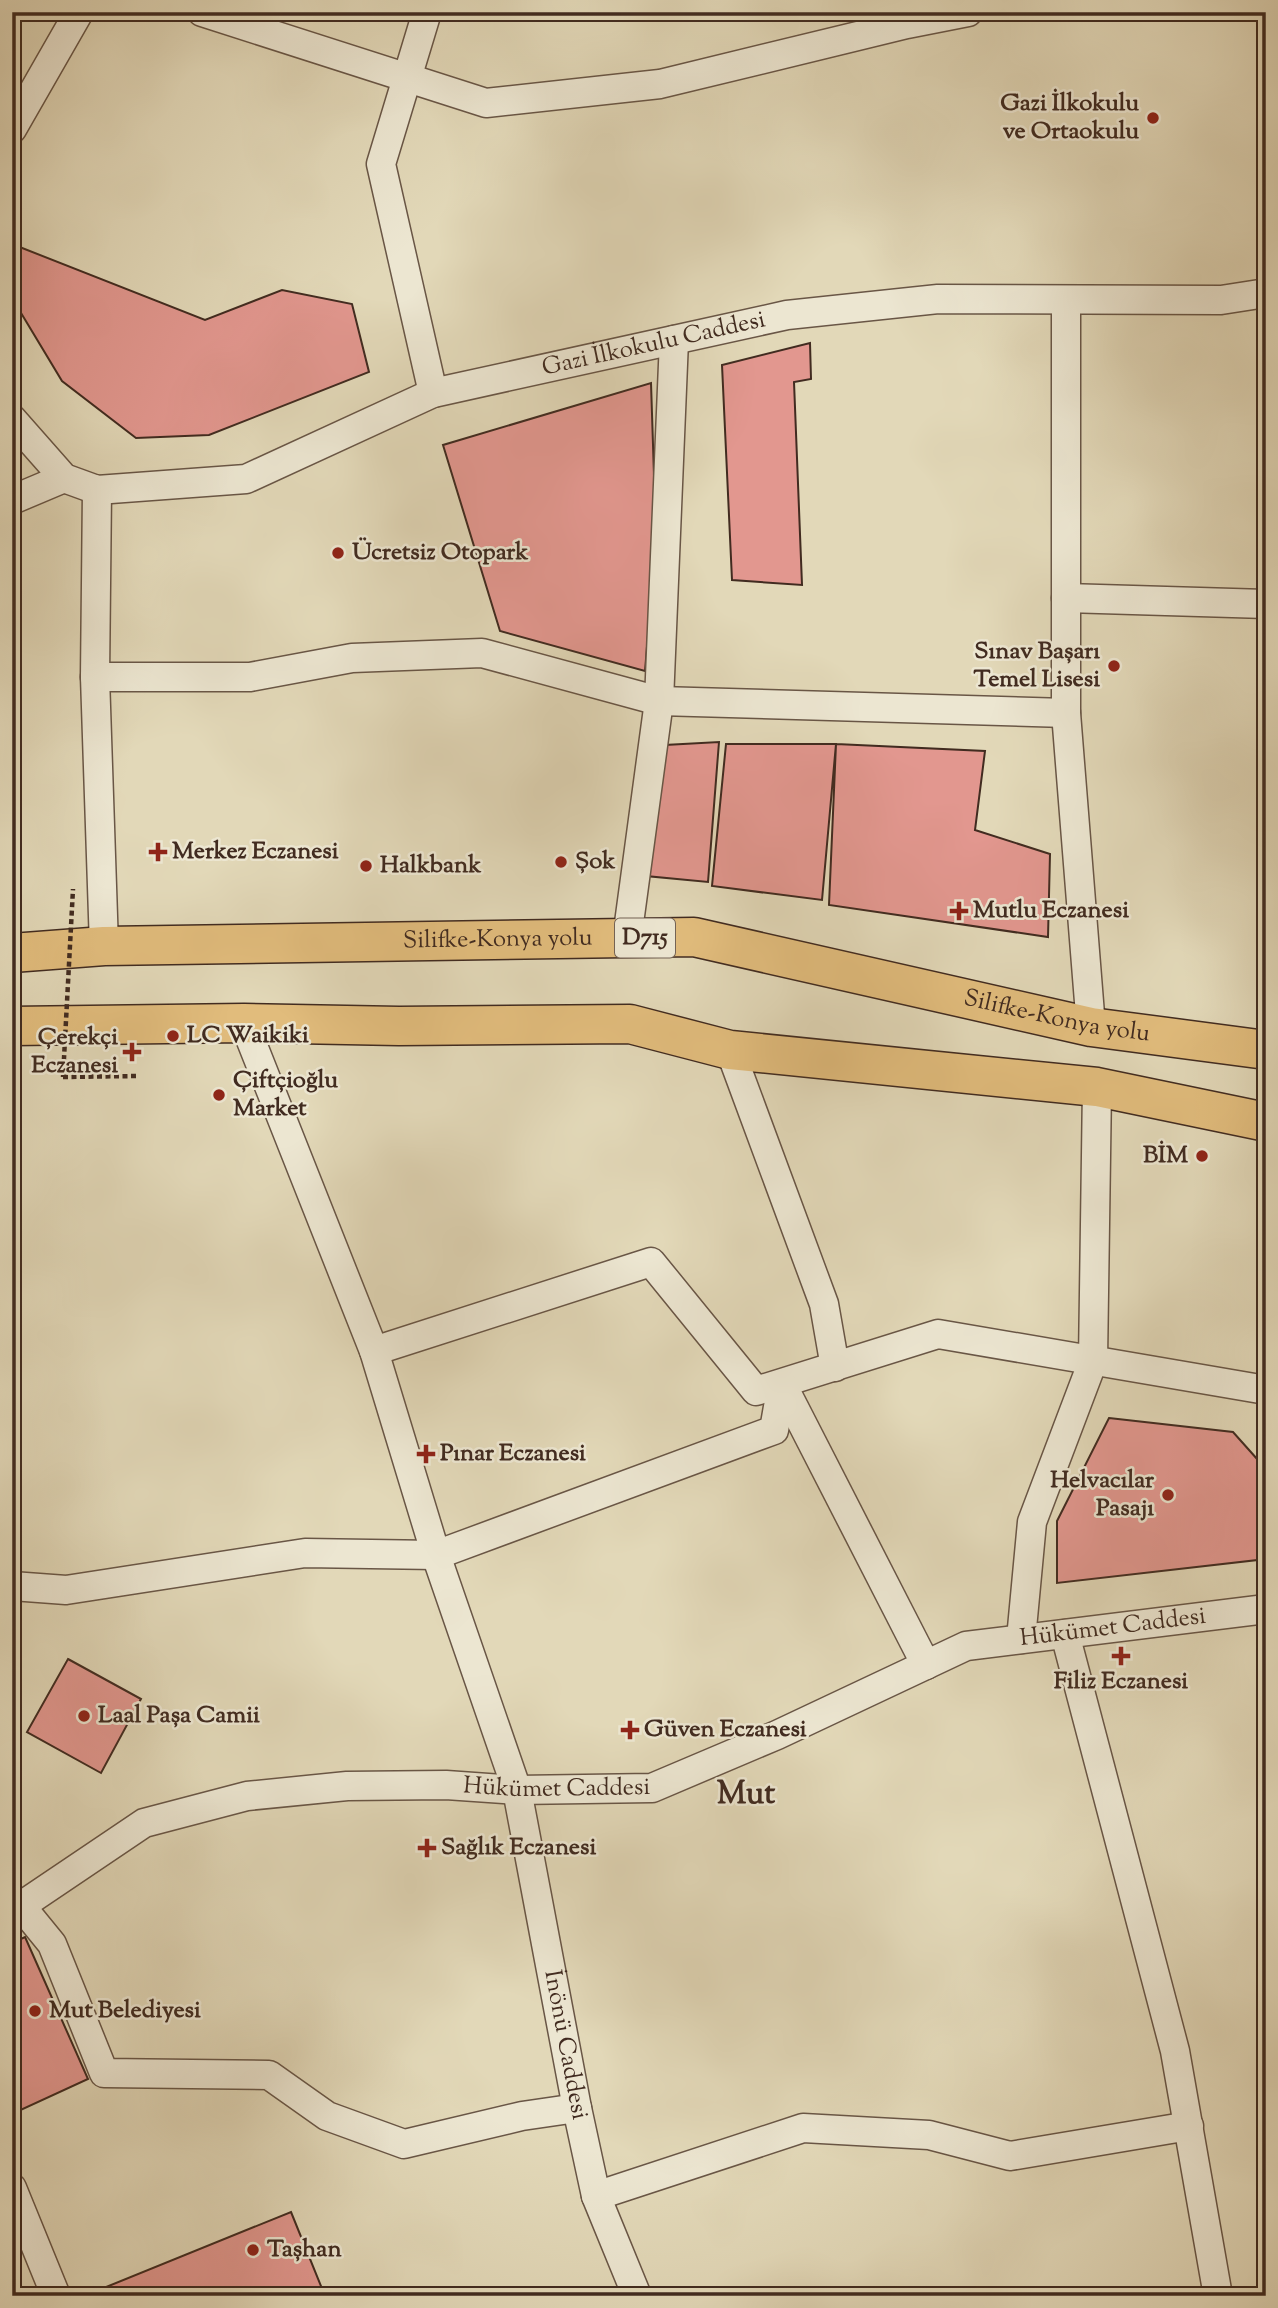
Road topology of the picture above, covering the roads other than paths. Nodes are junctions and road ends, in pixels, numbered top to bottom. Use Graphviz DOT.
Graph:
graph roads {
  1 [pos="79,12"];
  2 [pos="202,12"];
  3 [pos="427,12"];
  4 [pos="968,12"];
  5 [pos="407,78"];
  6 [pos="12,129"];
  7 [pos="1266,293"];
  8 [pos="1066,300"];
  9 [pos="674,340"];
  10 [pos="433,393"];
  11 [pos="12,419"];
  12 [pos="64,478"];
  13 [pos="97,490"];
  14 [pos="12,500"];
  15 [pos="1066,598"];
  16 [pos="1266,604"];
  17 [pos="94,677"];
  18 [pos="659,701"];
  19 [pos="1066,713"];
  20 [pos="627,938"];
  21 [pos="104,946"];
  22 [pos="12,953"];
  23 [pos="244,1023"];
  24 [pos="12,1026"];
  25 [pos="1091,1027"];
  26 [pos="1266,1050"];
  27 [pos="730,1051"];
  28 [pos="1097,1087"];
  29 [pos="1266,1122"];
  30 [pos="374,1351"];
  31 [pos="1093,1361"];
  32 [pos="835,1367"];
  33 [pos="782,1384"];
  34 [pos="1266,1390"];
  35 [pos="436,1555"];
  36 [pos="12,1586"];
  37 [pos="1266,1609"];
  38 [pos="1065,1634"];
  39 [pos="1021,1639"];
  40 [pos="926,1665"];
  41 [pos="517,1790"];
  42 [pos="17,1909"];
  43 [pos="577,2108"];
  44 [pos="1189,2126"];
  45 [pos="12,2188"];
  46 [pos="596,2196"];
  47 [pos="56,2296"];
  48 [pos="637,2296"];
  49 [pos="1218,2296"];
  1 -- 6 [label="street"];
  2 -- 5 [label="street"];
  3 -- 5 [label="street"];
  4 -- 5 [label="street"];
  5 -- 10 [label="street"];
  7 -- 8 [label="street, Gazi İlkokulu Caddesi"];
  8 -- 9 [label="street, Gazi İlkokulu Caddesi"];
  8 -- 15 [label="street"];
  9 -- 10 [label="street, Gazi İlkokulu Caddesi"];
  9 -- 18 [label="street"];
  10 -- 13 [label="street, Gazi İlkokulu Caddesi"];
  11 -- 12 [label="street"];
  12 -- 13 [label="street, Gazi İlkokulu Caddesi"];
  12 -- 14 [label="street"];
  13 -- 17 [label="street"];
  15 -- 16 [label="street"];
  15 -- 19 [label="street"];
  17 -- 18 [label="street"];
  17 -- 21 [label="street"];
  18 -- 19 [label="street"];
  18 -- 20 [label="street"];
  19 -- 25 [label="street"];
  20 -- 21 [label="highway, Silifke-Konya yolu / D715"];
  20 -- 25 [label="highway, Silifke-Konya yolu / D715"];
  21 -- 22 [label="highway, Silifke-Konya yolu / D715"];
  23 -- 24 [label="highway"];
  23 -- 27 [label="highway"];
  23 -- 30 [label="street, İnönü Caddesi"];
  25 -- 26 [label="highway, Silifke-Konya yolu / D715"];
  27 -- 28 [label="highway"];
  27 -- 32 [label="street"];
  28 -- 29 [label="highway"];
  28 -- 31 [label="street"];
  30 -- 33 [label="street"];
  30 -- 35 [label="street, İnönü Caddesi"];
  31 -- 32 [label="street"];
  31 -- 34 [label="street"];
  31 -- 39 [label="street"];
  32 -- 33 [label="street"];
  33 -- 35 [label="street"];
  33 -- 40 [label="street"];
  35 -- 36 [label="street"];
  35 -- 41 [label="street, İnönü Caddesi"];
  37 -- 38 [label="street, Hükümet Caddesi"];
  38 -- 39 [label="street, Hükümet Caddesi"];
  38 -- 44 [label="street"];
  39 -- 40 [label="street, Hükümet Caddesi"];
  40 -- 41 [label="street, Hükümet Caddesi"];
  41 -- 42 [label="street, Hükümet Caddesi"];
  41 -- 43 [label="street, İnönü Caddesi"];
  42 -- 43 [label="street"];
  43 -- 46 [label="street, İnönü Caddesi"];
  44 -- 46 [label="street"];
  44 -- 49 [label="street"];
  45 -- 47 [label="street"];
  46 -- 48 [label="street, İnönü Caddesi"];
}
